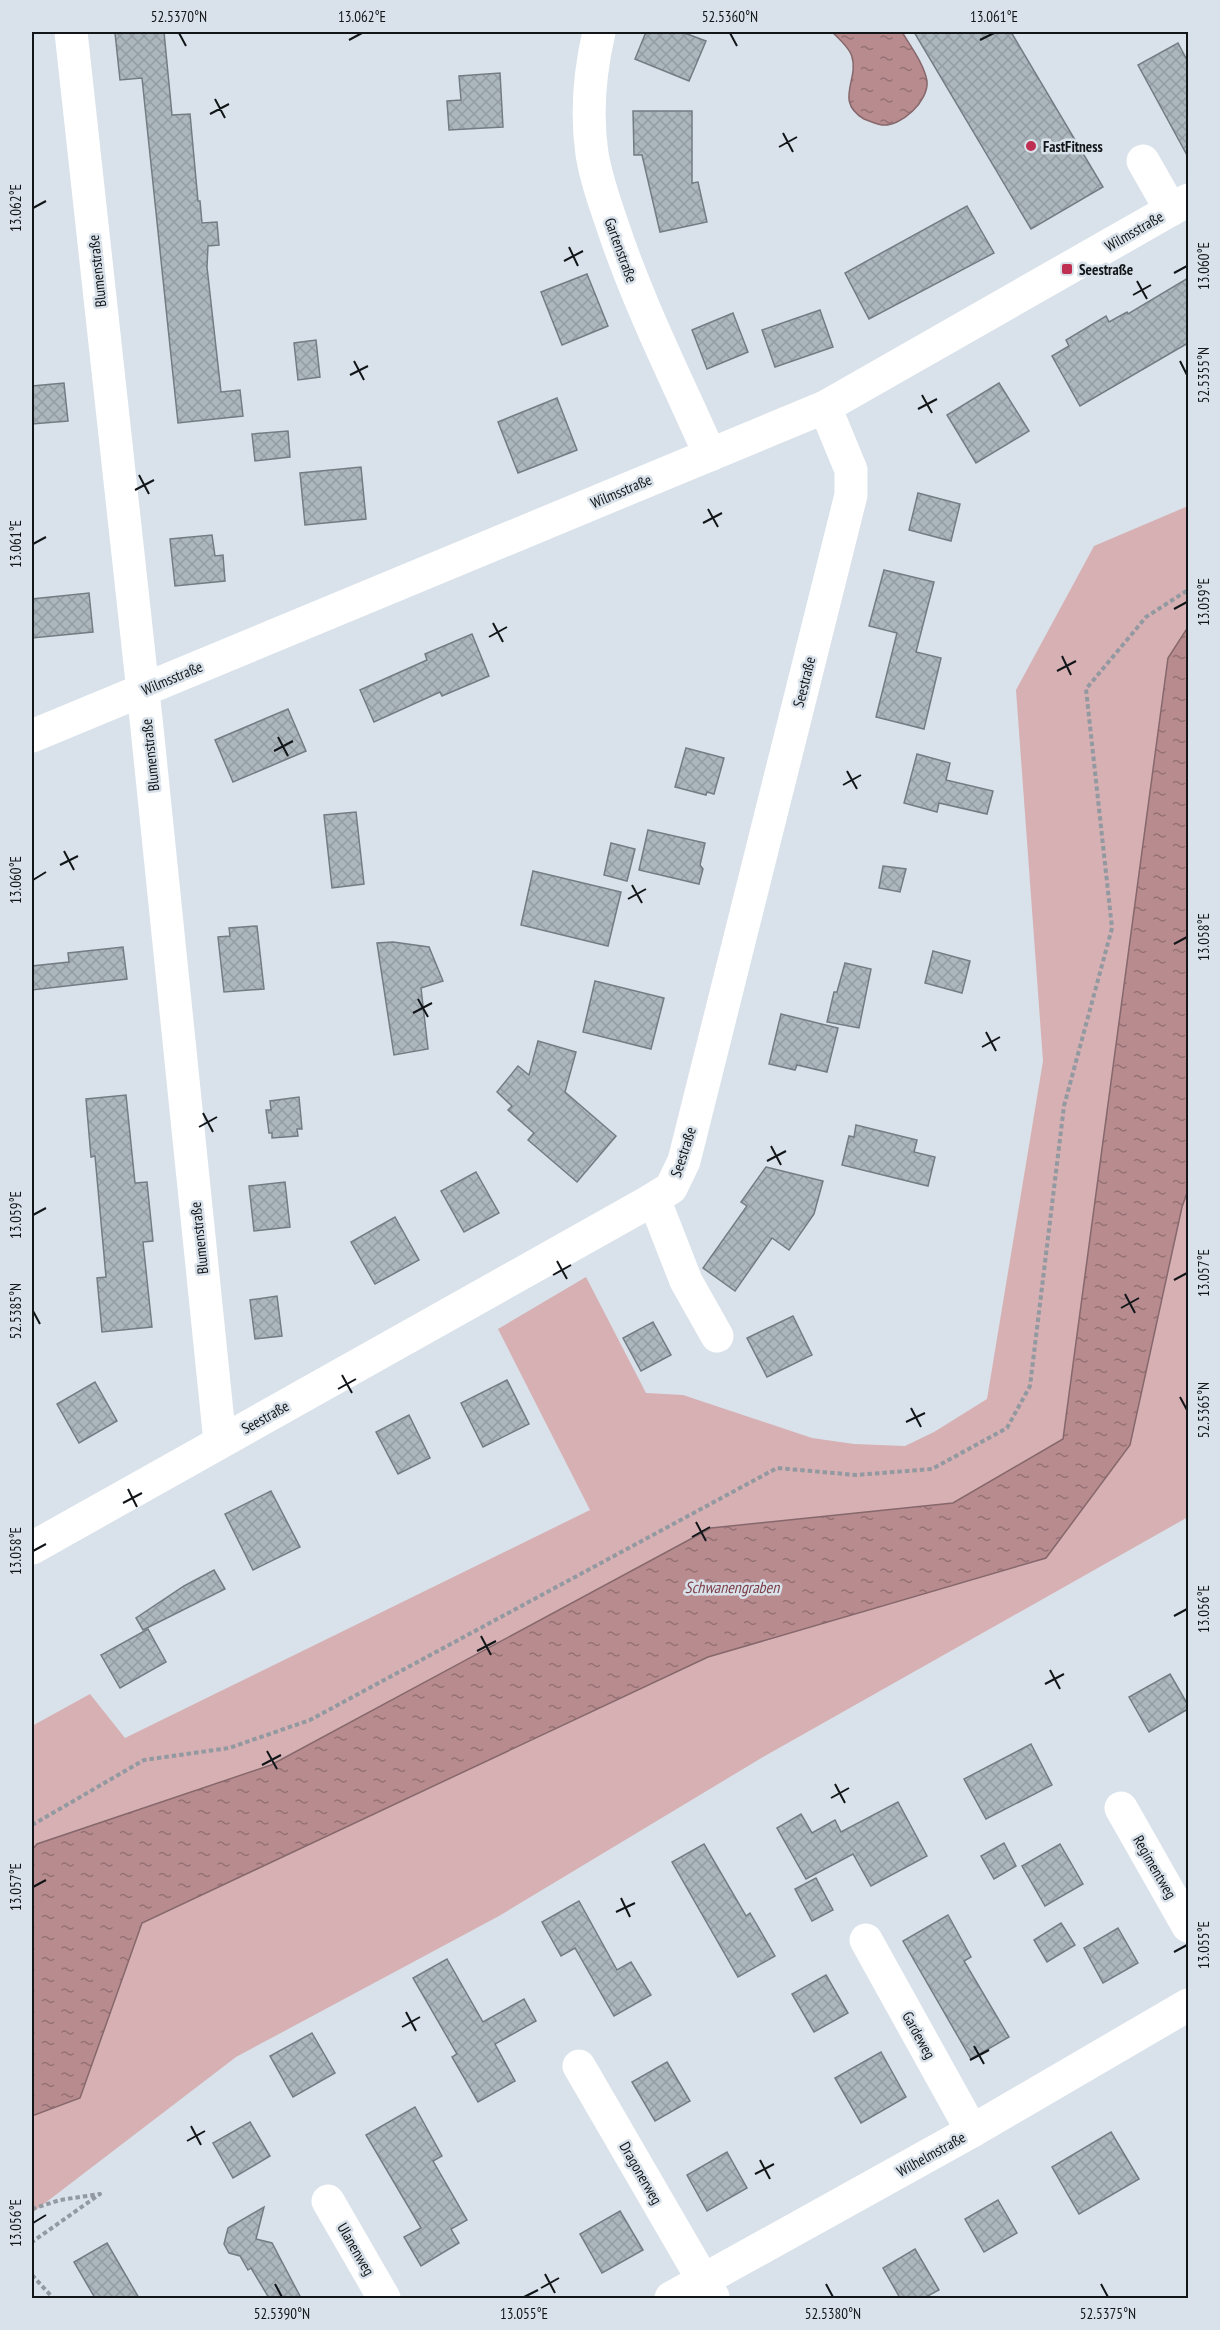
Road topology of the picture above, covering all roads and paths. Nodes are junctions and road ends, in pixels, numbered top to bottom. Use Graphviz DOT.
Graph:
graph roads {
  1 [pos="71,32"];
  2 [pos="599,32"];
  3 [pos="1143,161"];
  4 [pos="1180,205"];
  5 [pos="825,407"];
  6 [pos="710,454"];
  7 [pos="1188,590"];
  8 [pos="143,690"];
  9 [pos="32,736"];
  10 [pos="654,1199"];
  11 [pos="717,1336"];
  12 [pos="220,1442"];
  13 [pos="32,1548"];
  14 [pos="1120,1808"];
  15 [pos="32,1825"];
  16 [pos="1188,1926"];
  17 [pos="866,1940"];
  18 [pos="1188,2005"];
  19 [pos="579,2066"];
  20 [pos="972,2131"];
  21 [pos="328,2200"];
  22 [pos="32,2209"];
  23 [pos="32,2242"];
  24 [pos="32,2275"];
  25 [pos="709,2289"];
  26 [pos="53,2298"];
  27 [pos="384,2298"];
  28 [pos="671,2298"];
  1 -- 8 [label="street, Blumenstraße"];
  2 -- 6 [label="street, Gartenstraße"];
  3 -- 4 [label="street"];
  4 -- 5 [label="street, Wilmsstraße"];
  5 -- 6 [label="street, Wilmsstraße"];
  5 -- 10 [label="street, Seestraße"];
  6 -- 8 [label="street, Wilmsstraße"];
  7 -- 15 [label="path"];
  8 -- 9 [label="street, Wilmsstraße"];
  8 -- 12 [label="street, Blumenstraße"];
  10 -- 11 [label="street"];
  10 -- 12 [label="street, Seestraße"];
  12 -- 13 [label="street, Seestraße"];
  14 -- 16 [label="street, Regimentweg"];
  17 -- 20 [label="street, Gardeweg"];
  18 -- 20 [label="street, Wilhelmstraße"];
  19 -- 25 [label="street, Dragonerweg"];
  20 -- 25 [label="street, Wilhelmstraße"];
  21 -- 27 [label="street, Ulanenweg"];
  22 -- 23 [label="path"];
  24 -- 26 [label="path"];
  25 -- 28 [label="street, Wilhelmstraße"];
}
